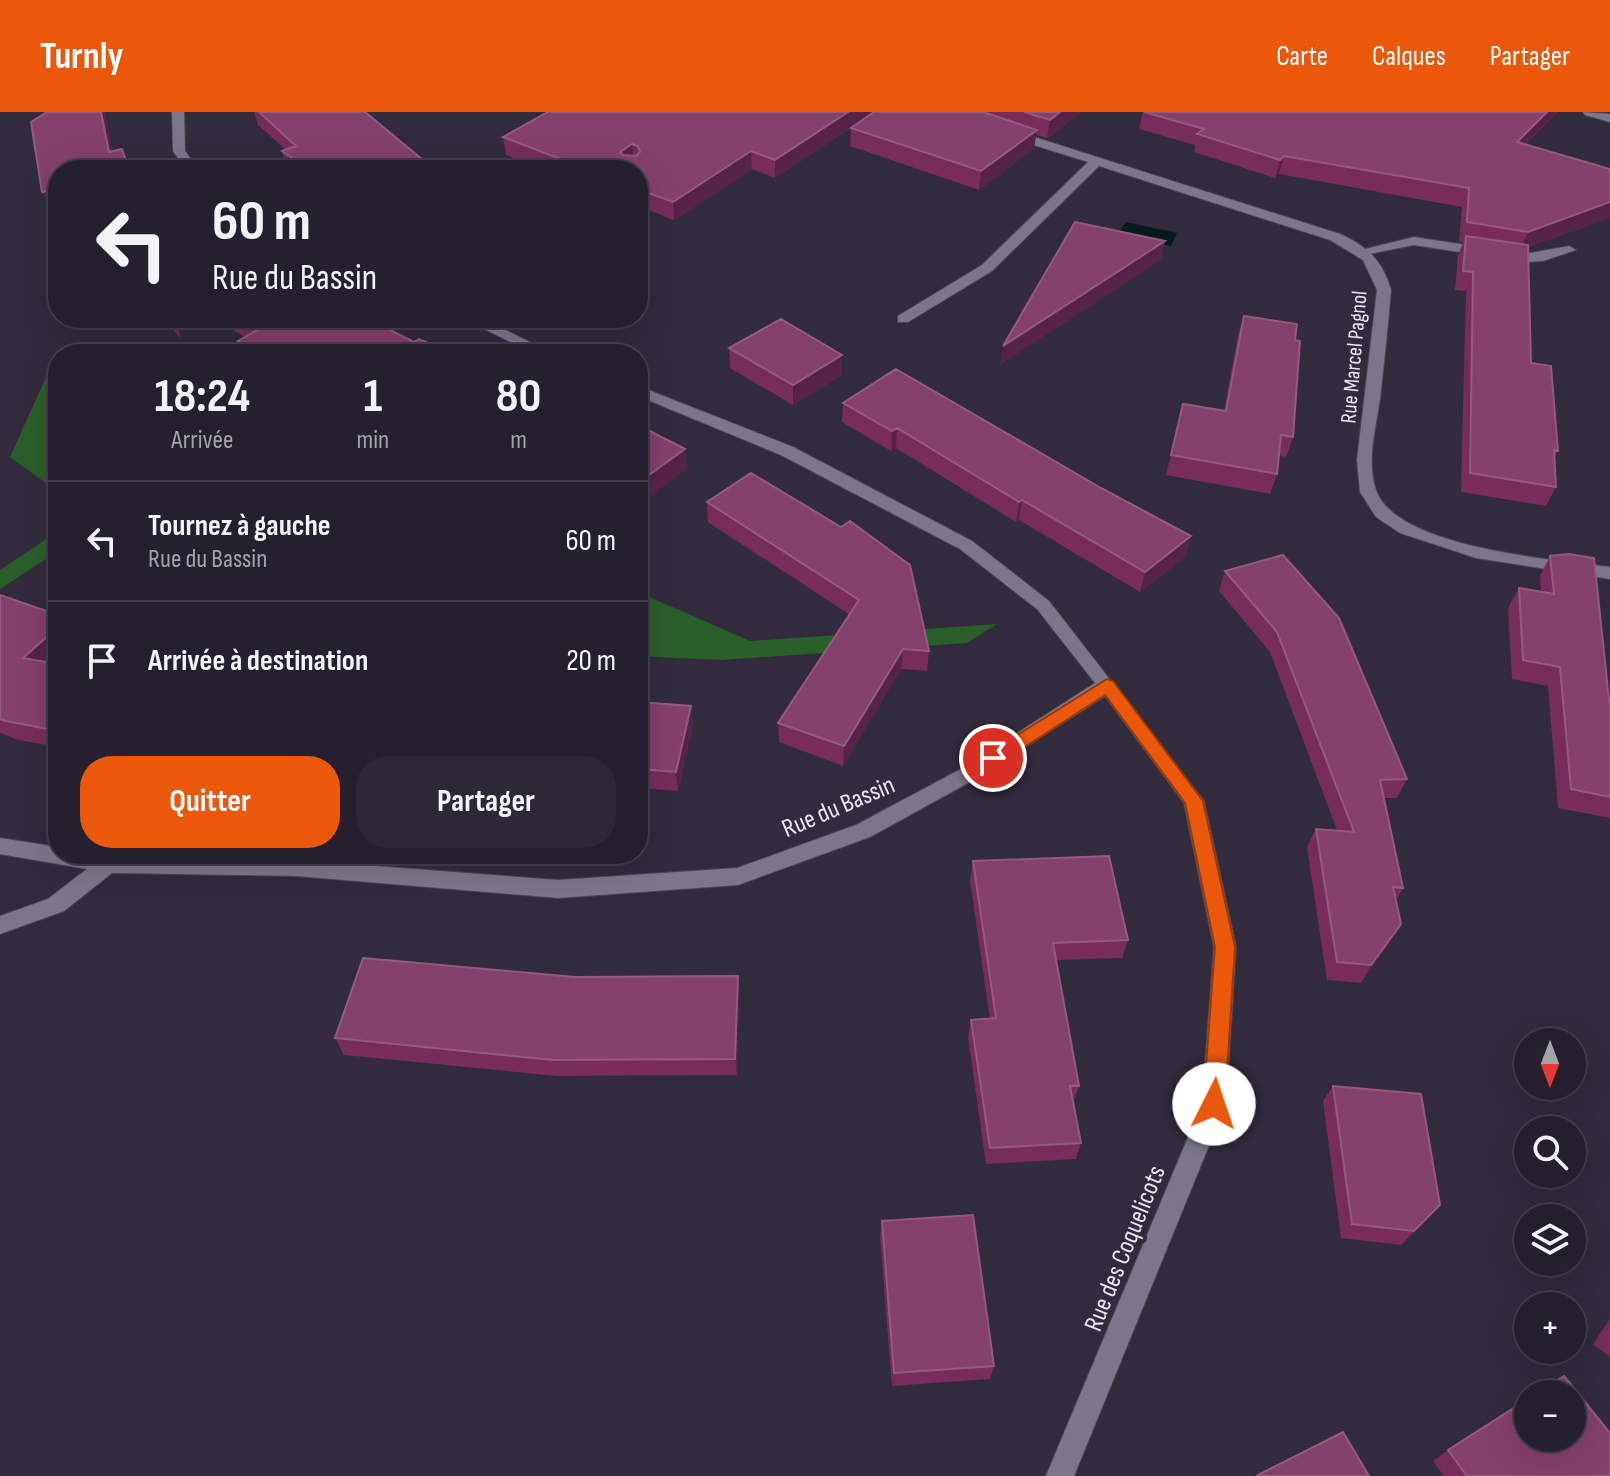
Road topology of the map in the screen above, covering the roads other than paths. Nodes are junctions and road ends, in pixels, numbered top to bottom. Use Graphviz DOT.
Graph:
graph roads {
  1 [pos="178,112"];
  2 [pos="1589,112"];
  3 [pos="1610,118"];
  4 [pos="998,130"];
  5 [pos="186,160"];
  6 [pos="1096,162"];
  7 [pos="1569,250"];
  8 [pos="1364,251"];
  9 [pos="903,319"];
  10 [pos="491,328"];
  11 [pos="525,344"];
  12 [pos="648,395"];
  13 [pos="1610,573"];
  14 [pos="1107,685"];
  15 [pos="0,846"];
  16 [pos="48,854"];
  17 [pos="108,864"];
  18 [pos="0,925"];
  19 [pos="1060,1476"];
  1 -- 5 [label="street"];
  2 -- 3 [label="street"];
  4 -- 6 [label="street"];
  6 -- 8 [label="street"];
  6 -- 9 [label="street"];
  7 -- 8 [label="street"];
  8 -- 13 [label="street, Rue Marcel Pagnol"];
  10 -- 11 [label="street"];
  12 -- 14 [label="street"];
  14 -- 17 [label="street, Rue du Bassin"];
  14 -- 19 [label="street, Rue des Coquelicots"];
  15 -- 16 [label="street, Rue du Bassin"];
  17 -- 18 [label="street"];
}
